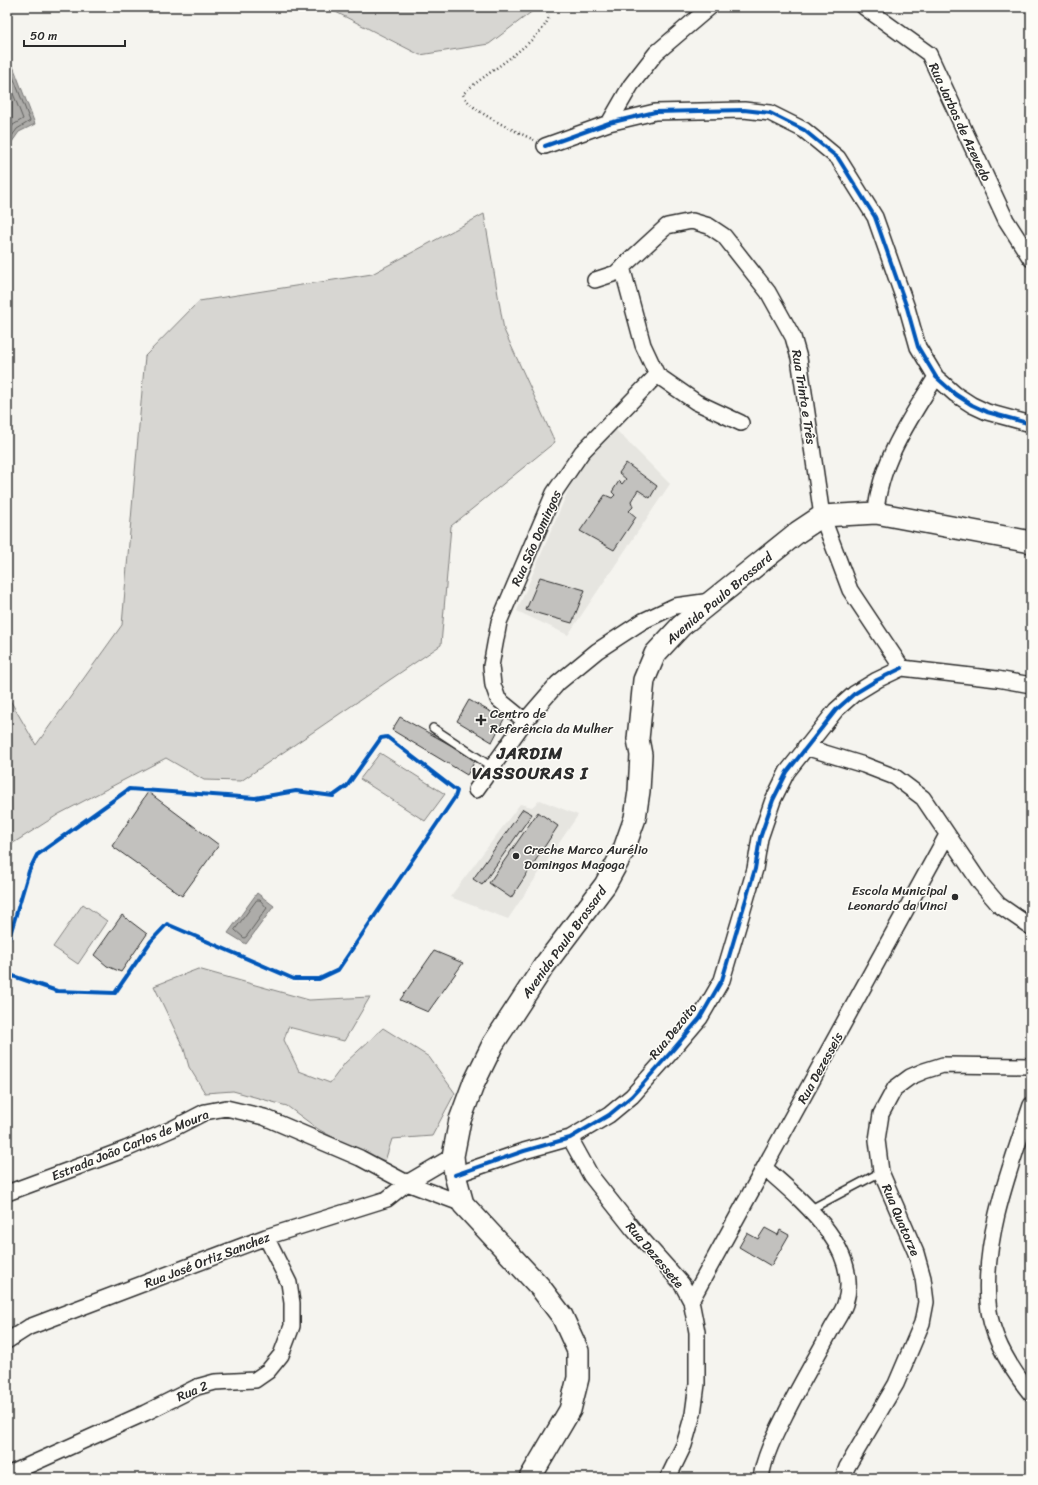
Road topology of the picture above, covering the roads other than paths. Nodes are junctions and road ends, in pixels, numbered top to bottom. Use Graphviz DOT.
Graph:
graph roads {
  1 [pos="710,7"];
  2 [pos="864,7"];
  3 [pos="609,123"];
  4 [pos="545,146"];
  5 [pos="1031,259"];
  6 [pos="622,267"];
  7 [pos="595,280"];
  8 [pos="657,375"];
  9 [pos="936,377"];
  10 [pos="741,423"];
  11 [pos="1031,424"];
  12 [pos="876,513"];
  13 [pos="822,516"];
  14 [pos="1031,542"];
  15 [pos="712,601"];
  16 [pos="902,668"];
  17 [pos="1031,685"];
  18 [pos="525,721"];
  19 [pos="433,728"];
  20 [pos="806,747"];
  21 [pos="492,767"];
  22 [pos="476,790"];
  23 [pos="947,836"];
  24 [pos="1031,927"];
  25 [pos="1031,1066"];
  26 [pos="1031,1104"];
  27 [pos="570,1138"];
  28 [pos="454,1165"];
  29 [pos="765,1168"];
  30 [pos="881,1172"];
  31 [pos="407,1182"];
  32 [pos="7,1193"];
  33 [pos="463,1204"];
  34 [pos="812,1209"];
  35 [pos="266,1237"];
  36 [pos="691,1301"];
  37 [pos="7,1340"];
  38 [pos="1031,1394"];
  39 [pos="7,1475"];
  40 [pos="530,1478"];
  41 [pos="668,1478"];
  42 [pos="762,1478"];
  43 [pos="843,1478"];
  1 -- 3 [label="street"];
  2 -- 5 [label="street, Rua Jarbas de Azevedo"];
  3 -- 4 [label="street"];
  3 -- 9 [label="street"];
  6 -- 7 [label="street, Rua Trinta e Três"];
  6 -- 8 [label="street"];
  6 -- 13 [label="street, Rua Trinta e Três"];
  8 -- 10 [label="street"];
  8 -- 18 [label="street, Rua São Domingos"];
  9 -- 11 [label="street"];
  9 -- 12 [label="street"];
  12 -- 13 [label="main road"];
  12 -- 14 [label="main road"];
  13 -- 15 [label="main road, Avenida Paulo Brossard"];
  13 -- 16 [label="street, Rua Trinta e Três"];
  15 -- 18 [label="street"];
  15 -- 28 [label="main road, Avenida Paulo Brossard"];
  16 -- 17 [label="street"];
  16 -- 20 [label="street, Rua Dezoito"];
  18 -- 21 [label="street"];
  19 -- 21 [label="lane"];
  20 -- 23 [label="street"];
  20 -- 27 [label="street, Rua Dezoito"];
  21 -- 22 [label="street"];
  23 -- 24 [label="street"];
  23 -- 29 [label="street, Rua Dezesseis"];
  25 -- 30 [label="street, Rua Quatorze"];
  26 -- 38 [label="street"];
  27 -- 28 [label="street, Rua Dezoito"];
  27 -- 36 [label="street, Rua Dezessete"];
  28 -- 31 [label="street, Rua José Ortiz Sanchez"];
  28 -- 33 [label="main road, Avenida Paulo Brossard"];
  29 -- 34 [label="street"];
  29 -- 36 [label="street, Rua Dezesseis"];
  30 -- 34 [label="lane"];
  30 -- 43 [label="street, Rua Quatorze"];
  31 -- 32 [label="street, Estrada João Carlos de Moura"];
  31 -- 33 [label="street, Estrada João Carlos de Moura"];
  31 -- 35 [label="street, Rua José Ortiz Sanchez"];
  33 -- 40 [label="main road, Avenida Paulo Brossard"];
  34 -- 42 [label="street"];
  35 -- 37 [label="street, Rua José Ortiz Sanchez"];
  35 -- 39 [label="street, Rua 2"];
  36 -- 41 [label="street, Rua Dezessete"];
}
